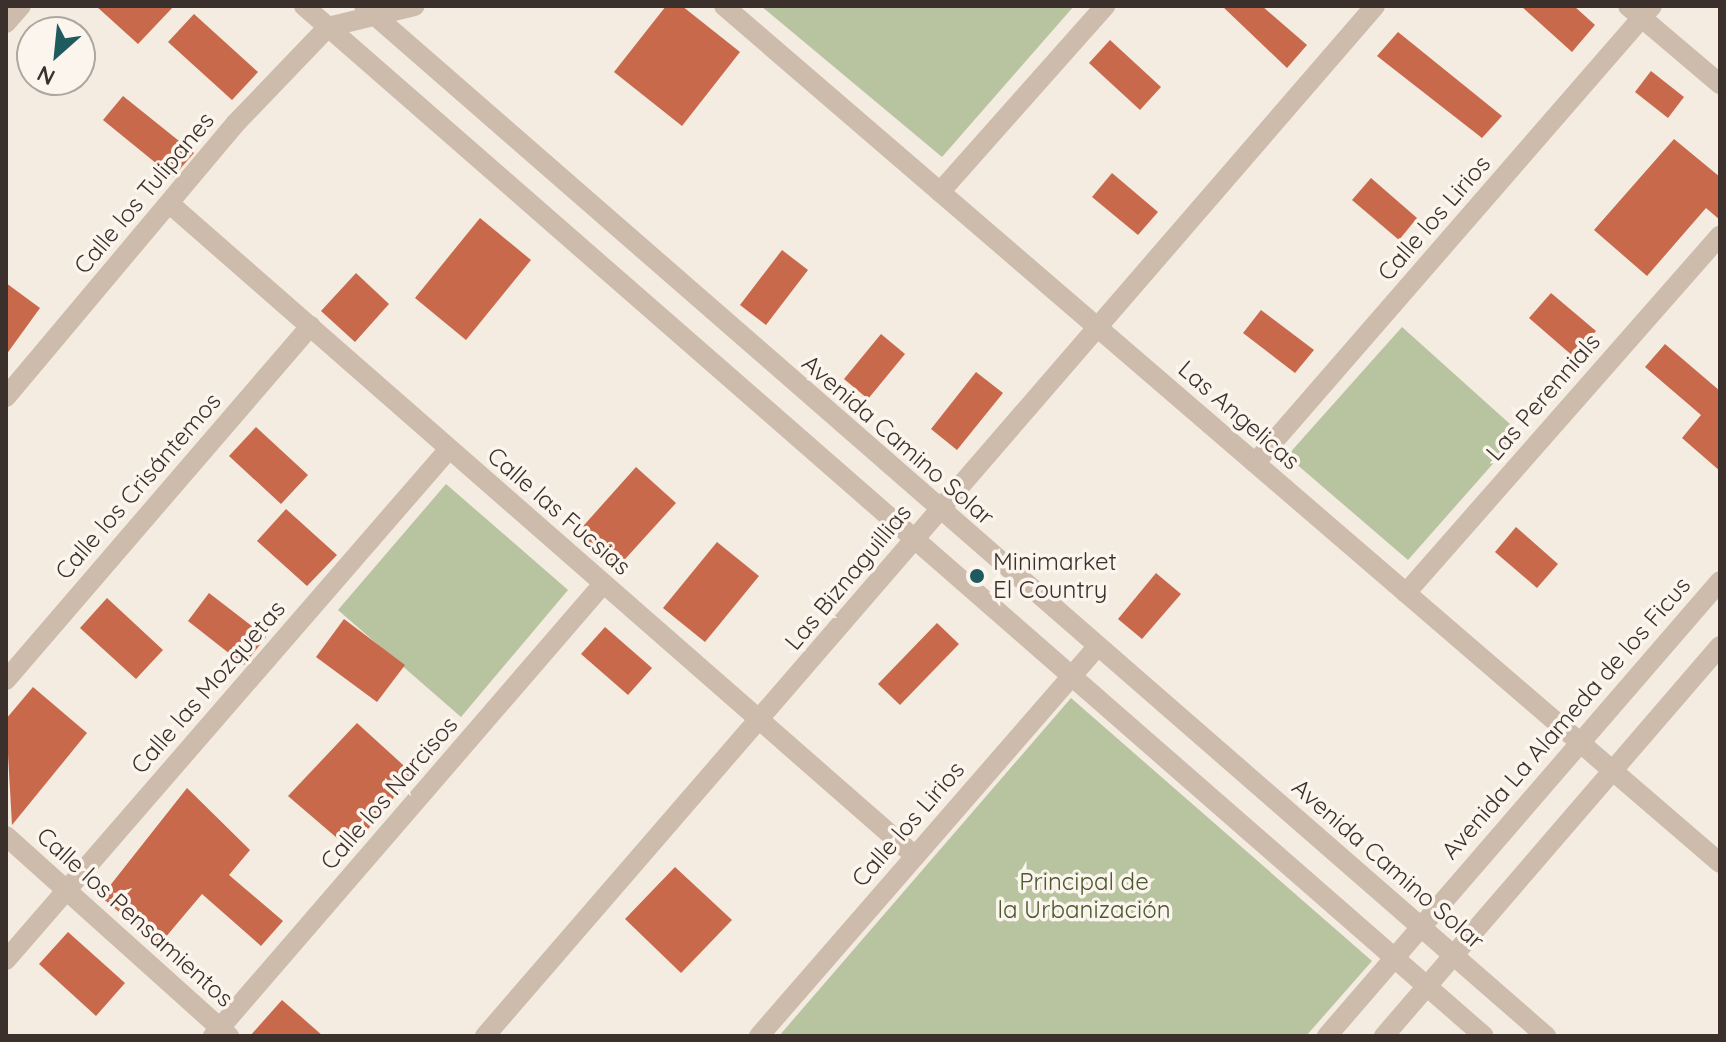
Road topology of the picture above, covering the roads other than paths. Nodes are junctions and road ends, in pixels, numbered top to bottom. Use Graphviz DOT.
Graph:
graph roads {
  1 [pos="21,6"];
  2 [pos="304,6"];
  3 [pos="415,6"];
  4 [pos="724,6"];
  5 [pos="1105,6"];
  6 [pos="1375,6"];
  7 [pos="369,10"];
  8 [pos="1641,10"];
  9 [pos="6,23"];
  10 [pos="328,27"];
  11 [pos="1720,84"];
  12 [pos="940,192"];
  13 [pos="170,204"];
  14 [pos="1720,235"];
  15 [pos="310,326"];
  16 [pos="1097,327"];
  17 [pos="6,397"];
  18 [pos="449,449"];
  19 [pos="1255,463"];
  20 [pos="938,510"];
  21 [pos="915,538"];
  22 [pos="1720,581"];
  23 [pos="603,584"];
  24 [pos="1406,593"];
  25 [pos="1720,646"];
  26 [pos="1097,647"];
  27 [pos="1072,675"];
  28 [pos="6,680"];
  29 [pos="760,720"];
  30 [pos="1579,742"];
  31 [pos="1614,773"];
  32 [pos="6,836"];
  33 [pos="915,856"];
  34 [pos="1720,863"];
  35 [pos="67,889"];
  36 [pos="1421,927"];
  37 [pos="1453,956"];
  38 [pos="1394,957"];
  39 [pos="6,960"];
  40 [pos="1427,986"];
  41 [pos="221,1034"];
  42 [pos="485,1036"];
  43 [pos="759,1036"];
  44 [pos="1327,1036"];
  45 [pos="1384,1036"];
  46 [pos="1484,1036"];
  47 [pos="1546,1036"];
  1 -- 9 [label="street"];
  2 -- 10 [label="street"];
  3 -- 7 [label="street"];
  4 -- 12 [label="street, Las Angelicas"];
  5 -- 12 [label="street"];
  6 -- 16 [label="street, Las Biznaguillias"];
  7 -- 10 [label="street"];
  7 -- 20 [label="street, Avenida Camino Solar"];
  8 -- 11 [label="street"];
  8 -- 19 [label="street, Calle los Lirios"];
  10 -- 13 [label="street, Calle los Tulipanes"];
  10 -- 21 [label="street"];
  12 -- 16 [label="street, Las Angelicas"];
  13 -- 15 [label="street, Calle las Fucsias"];
  13 -- 17 [label="street, Calle los Tulipanes"];
  14 -- 24 [label="street, Las Perennials"];
  15 -- 18 [label="street, Calle las Fucsias"];
  15 -- 28 [label="street, Calle los Crisántemos"];
  16 -- 19 [label="street, Las Angelicas"];
  16 -- 20 [label="street, Las Biznaguillias"];
  18 -- 23 [label="street, Calle las Fucsias"];
  18 -- 35 [label="street, Calle las Mozquetas"];
  19 -- 24 [label="street, Las Angelicas"];
  20 -- 21 [label="street, Las Biznaguillias"];
  20 -- 26 [label="street, Avenida Camino Solar"];
  21 -- 27 [label="street"];
  21 -- 29 [label="street, Las Biznaguillias"];
  22 -- 30 [label="street, Avenida La Alameda de los Ficus"];
  23 -- 29 [label="street, Calle las Fucsias"];
  23 -- 41 [label="street, Calle los Narcisos"];
  24 -- 30 [label="street, Las Angelicas"];
  25 -- 31 [label="street"];
  26 -- 27 [label="street, Calle los Lirios"];
  26 -- 36 [label="street, Avenida Camino Solar"];
  27 -- 33 [label="street, Calle los Lirios"];
  27 -- 38 [label="street"];
  29 -- 33 [label="street, Calle las Fucsias"];
  29 -- 42 [label="street, Las Biznaguillias"];
  30 -- 31 [label="street, Las Angelicas"];
  30 -- 36 [label="street, Avenida La Alameda de los Ficus"];
  31 -- 34 [label="street, Las Angelicas"];
  31 -- 37 [label="street"];
  32 -- 35 [label="street, Calle los Pensamientos"];
  33 -- 43 [label="street, Calle los Lirios"];
  35 -- 39 [label="street, Calle las Mozquetas"];
  35 -- 41 [label="street, Calle los Pensamientos"];
  36 -- 37 [label="street, Avenida Camino Solar"];
  36 -- 38 [label="street, Avenida La Alameda de los Ficus"];
  37 -- 40 [label="street"];
  37 -- 47 [label="street, Avenida Camino Solar"];
  38 -- 40 [label="street"];
  38 -- 44 [label="street, Avenida La Alameda de los Ficus"];
  40 -- 45 [label="street"];
  40 -- 46 [label="street"];
}
